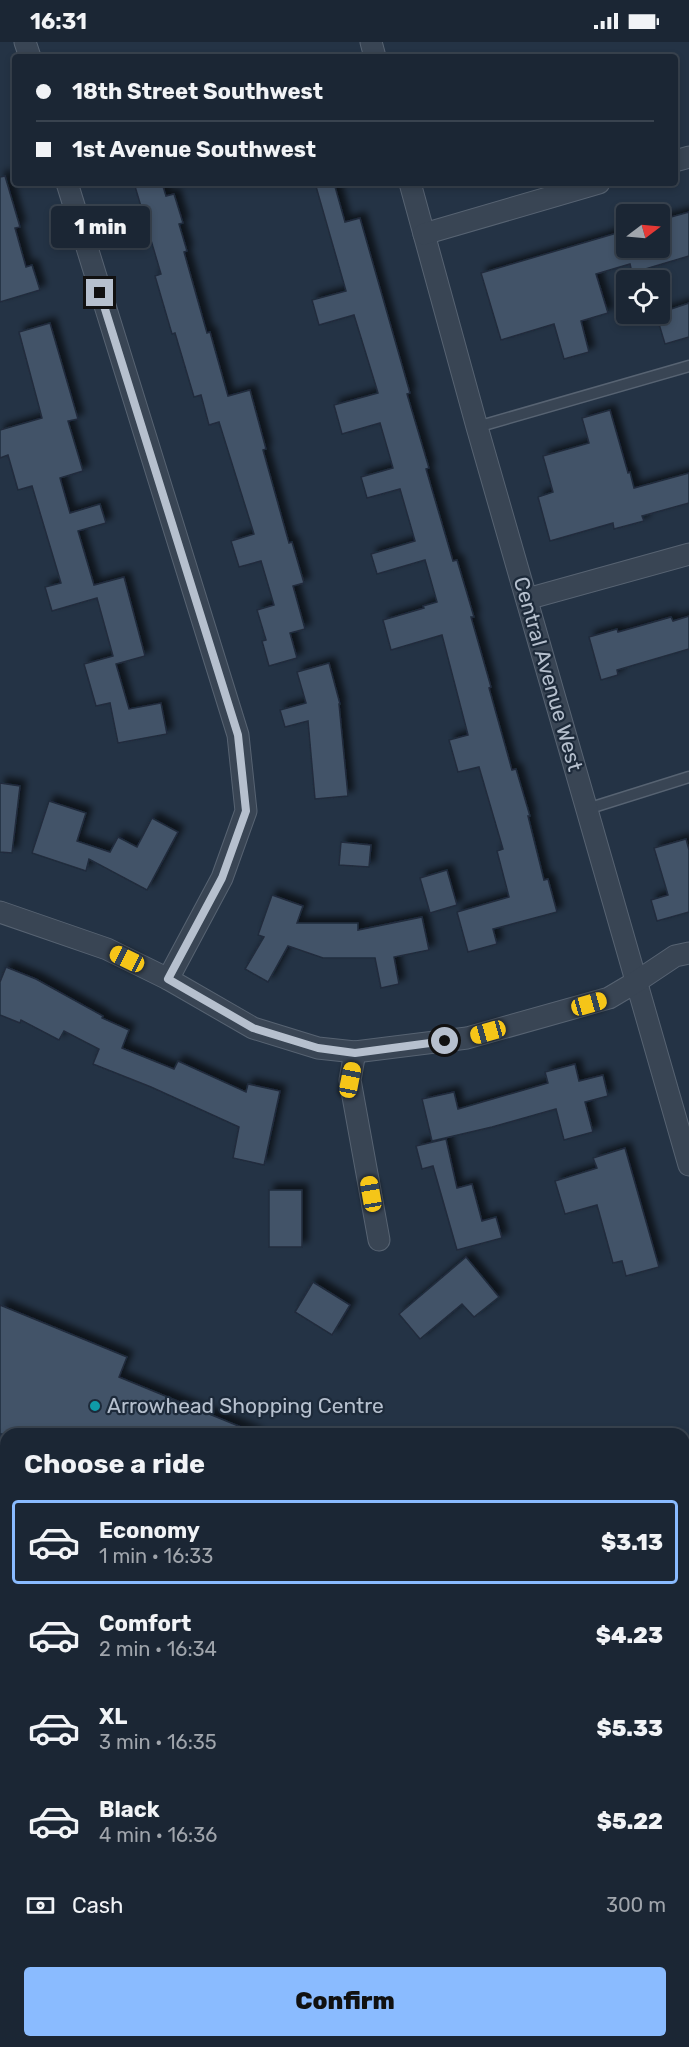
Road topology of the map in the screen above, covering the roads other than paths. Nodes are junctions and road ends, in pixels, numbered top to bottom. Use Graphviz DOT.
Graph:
graph roads {
  1 [pos="68,186"];
  2 [pos="411,186"];
  3 [pos="589,186"];
  4 [pos="424,234"];
  5 [pos="689,366"];
  6 [pos="477,426"];
  7 [pos="689,554"];
  8 [pos="527,599"];
  9 [pos="689,777"];
  10 [pos="587,809"];
  11 [pos="0,912"];
  12 [pos="689,953"];
  13 [pos="168,979"];
  14 [pos="636,982"];
  15 [pos="355,1053"];
  16 [pos="689,1165"];
  17 [pos="379,1240"];
  1 -- 13 [label="street"];
  2 -- 4 [label="street, Central Avenue West"];
  3 -- 4 [label="street"];
  4 -- 6 [label="street, Central Avenue West"];
  5 -- 6 [label="lane"];
  6 -- 8 [label="street, Central Avenue West"];
  7 -- 8 [label="street"];
  8 -- 10 [label="street, Central Avenue West"];
  9 -- 10 [label="lane"];
  10 -- 14 [label="street, Central Avenue West"];
  11 -- 13 [label="street"];
  12 -- 14 [label="street"];
  13 -- 15 [label="street"];
  14 -- 15 [label="street"];
  14 -- 16 [label="street, Central Avenue West"];
  15 -- 17 [label="street"];
}
